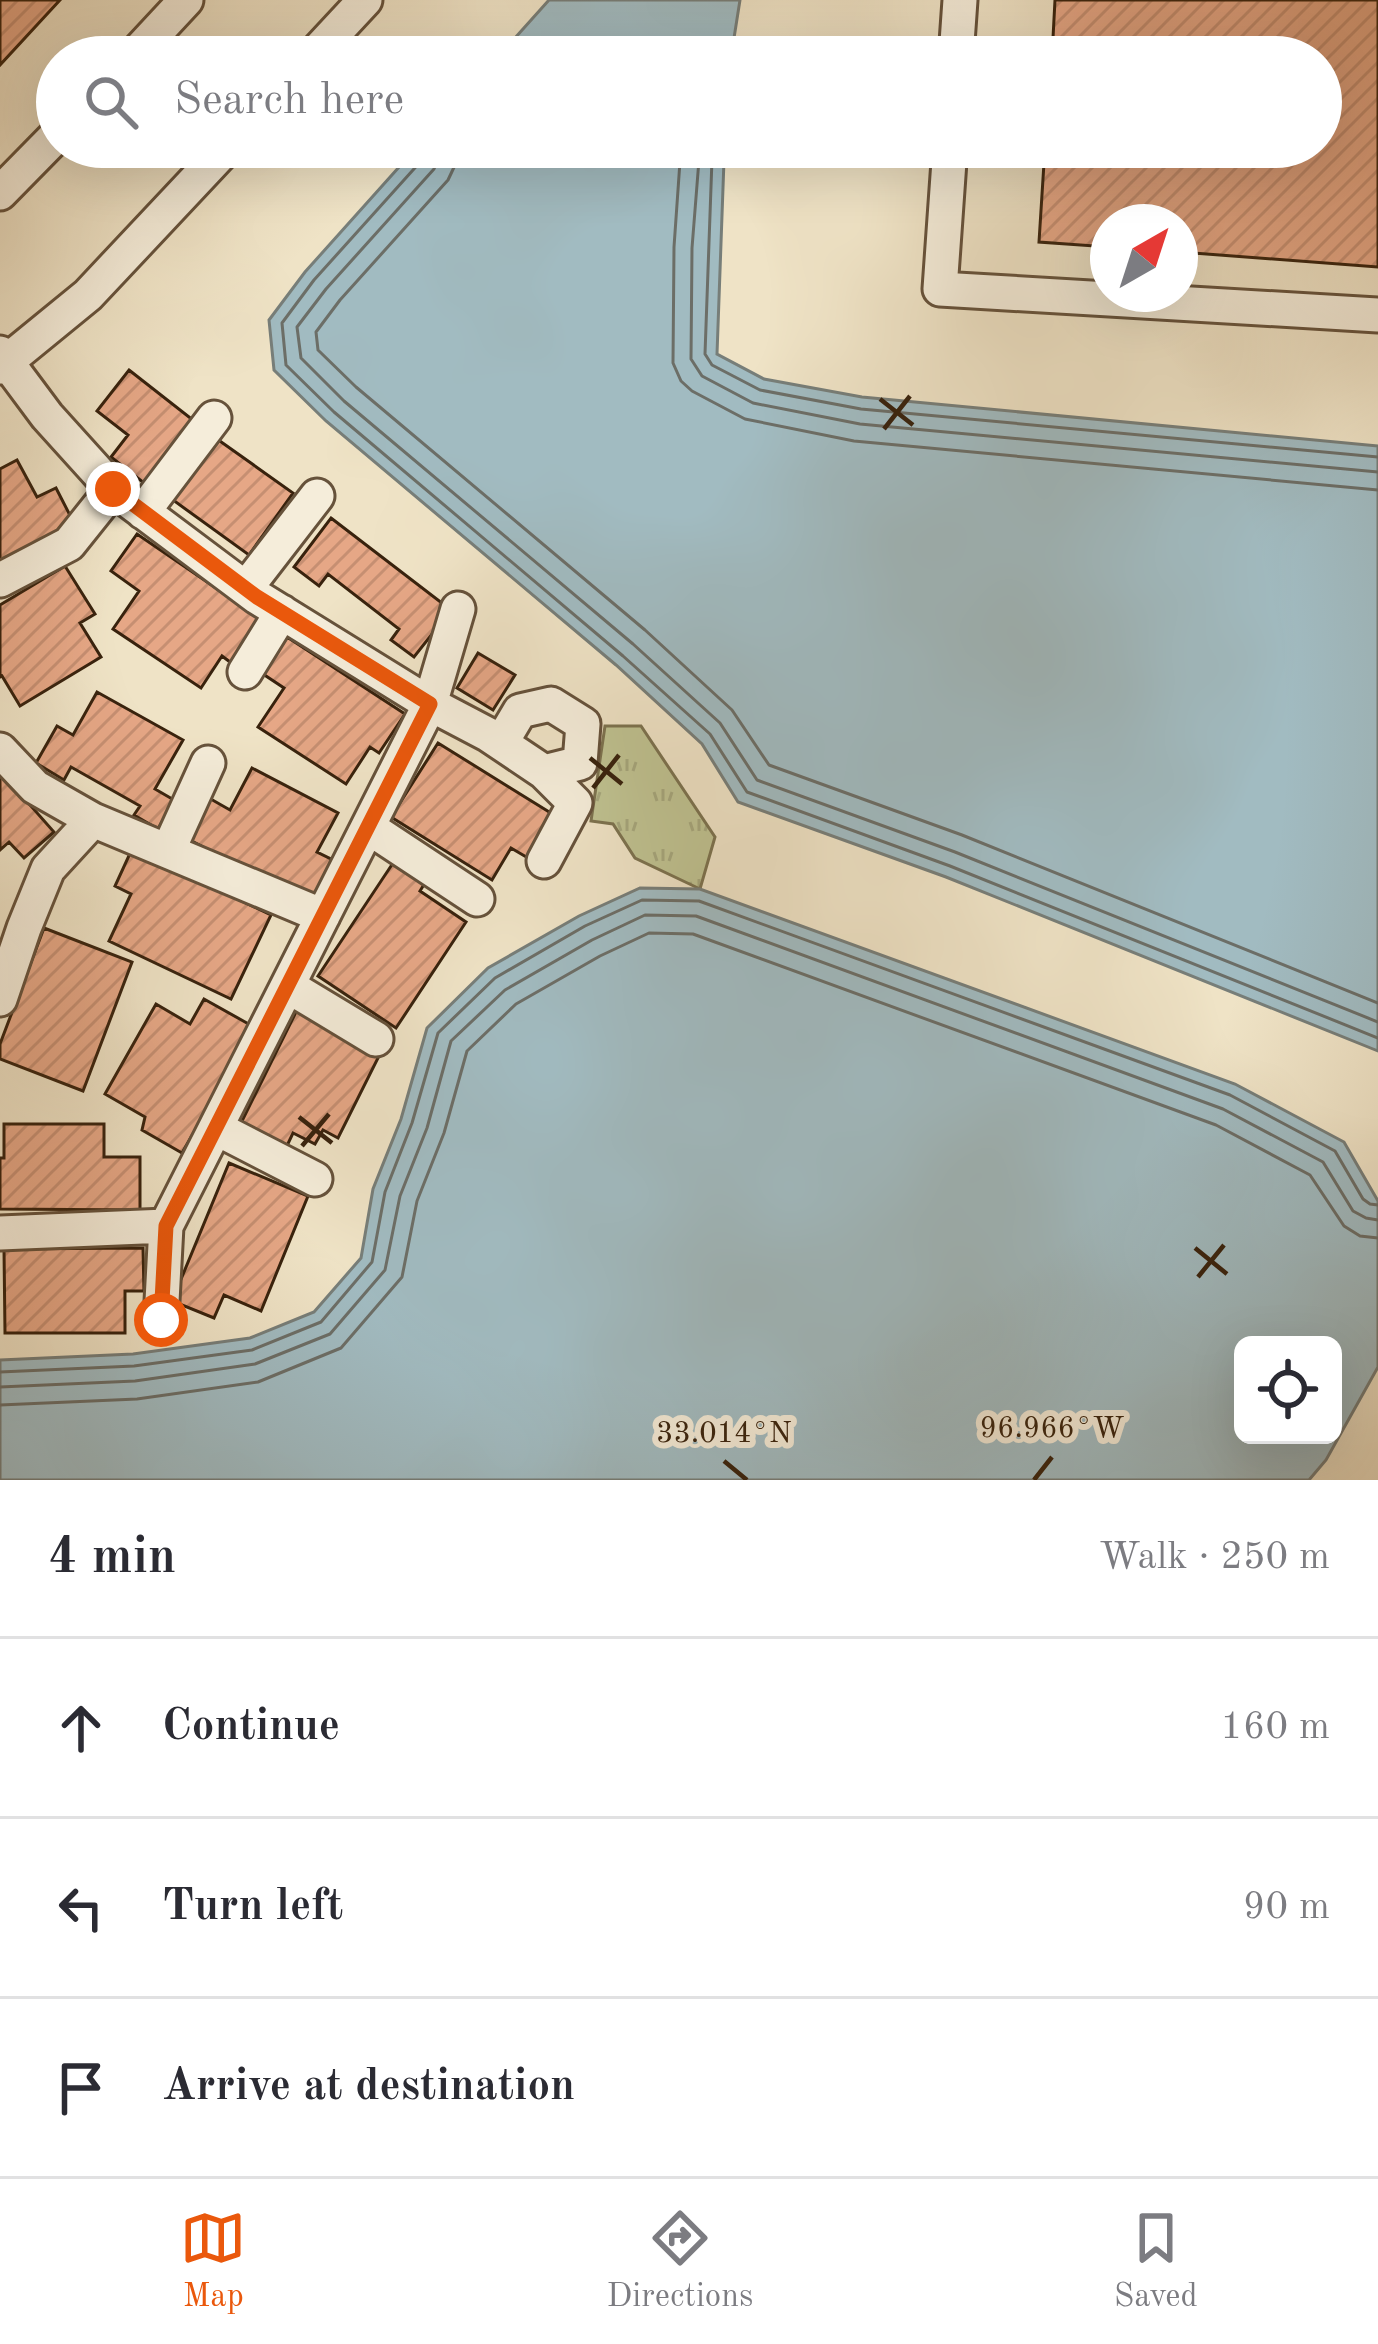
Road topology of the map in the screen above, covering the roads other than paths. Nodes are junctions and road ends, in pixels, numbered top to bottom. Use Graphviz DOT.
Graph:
graph roads {
  1 [pos="185,0"];
  2 [pos="365,0"];
  3 [pos="960,0"];
  4 [pos="153,36"];
  5 [pos="331,36"];
  6 [pos="957,36"];
  7 [pos="36,156"];
  8 [pos="206,168"];
  9 [pos="949,168"];
  10 [pos="0,193"];
  11 [pos="1378,315"];
  12 [pos="1,360"];
  13 [pos="214,418"];
  14 [pos="113,489"];
  15 [pos="317,496"];
  16 [pos="143,512"];
  17 [pos="0,580"];
  18 [pos="246,588"];
  19 [pos="458,609"];
  20 [pos="282,612"];
  21 [pos="244,672"];
  22 [pos="430,704"];
  23 [pos="501,743"];
  24 [pos="0,750"];
  25 [pos="208,763"];
  26 [pos="544,772"];
  27 [pos="93,820"];
  28 [pos="368,827"];
  29 [pos="168,851"];
  30 [pos="544,861"];
  31 [pos="477,899"];
  32 [pos="323,916"];
  33 [pos="288,986"];
  34 [pos="0,999"];
  35 [pos="376,1039"];
  36 [pos="216,1128"];
  37 [pos="315,1179"];
  38 [pos="166,1226"];
  39 [pos="0,1233"];
  40 [pos="161,1320"];
  1 -- 4 [label="street"];
  2 -- 5 [label="street"];
  3 -- 6 [label="street"];
  7 -- 10 [label="street"];
  8 -- 12 [label="street"];
  9 -- 11 [label="street"];
  12 -- 14 [label="street"];
  13 -- 16 [label="street"];
  14 -- 16 [label="street"];
  14 -- 17 [label="street"];
  15 -- 18 [label="street"];
  16 -- 18 [label="street"];
  18 -- 20 [label="street"];
  19 -- 22 [label="street"];
  20 -- 21 [label="street"];
  20 -- 22 [label="street"];
  22 -- 23 [label="street"];
  22 -- 28 [label="street"];
  23 -- 26 [label="street"];
  23 -- 26 [label="street"];
  24 -- 27 [label="street"];
  25 -- 29 [label="street"];
  26 -- 30 [label="street"];
  27 -- 29 [label="street"];
  27 -- 34 [label="street"];
  28 -- 31 [label="street"];
  28 -- 32 [label="street"];
  29 -- 32 [label="street"];
  32 -- 33 [label="street"];
  33 -- 35 [label="street"];
  33 -- 36 [label="street"];
  36 -- 37 [label="street"];
  36 -- 38 [label="street"];
  38 -- 39 [label="street"];
  38 -- 40 [label="street"];
}
